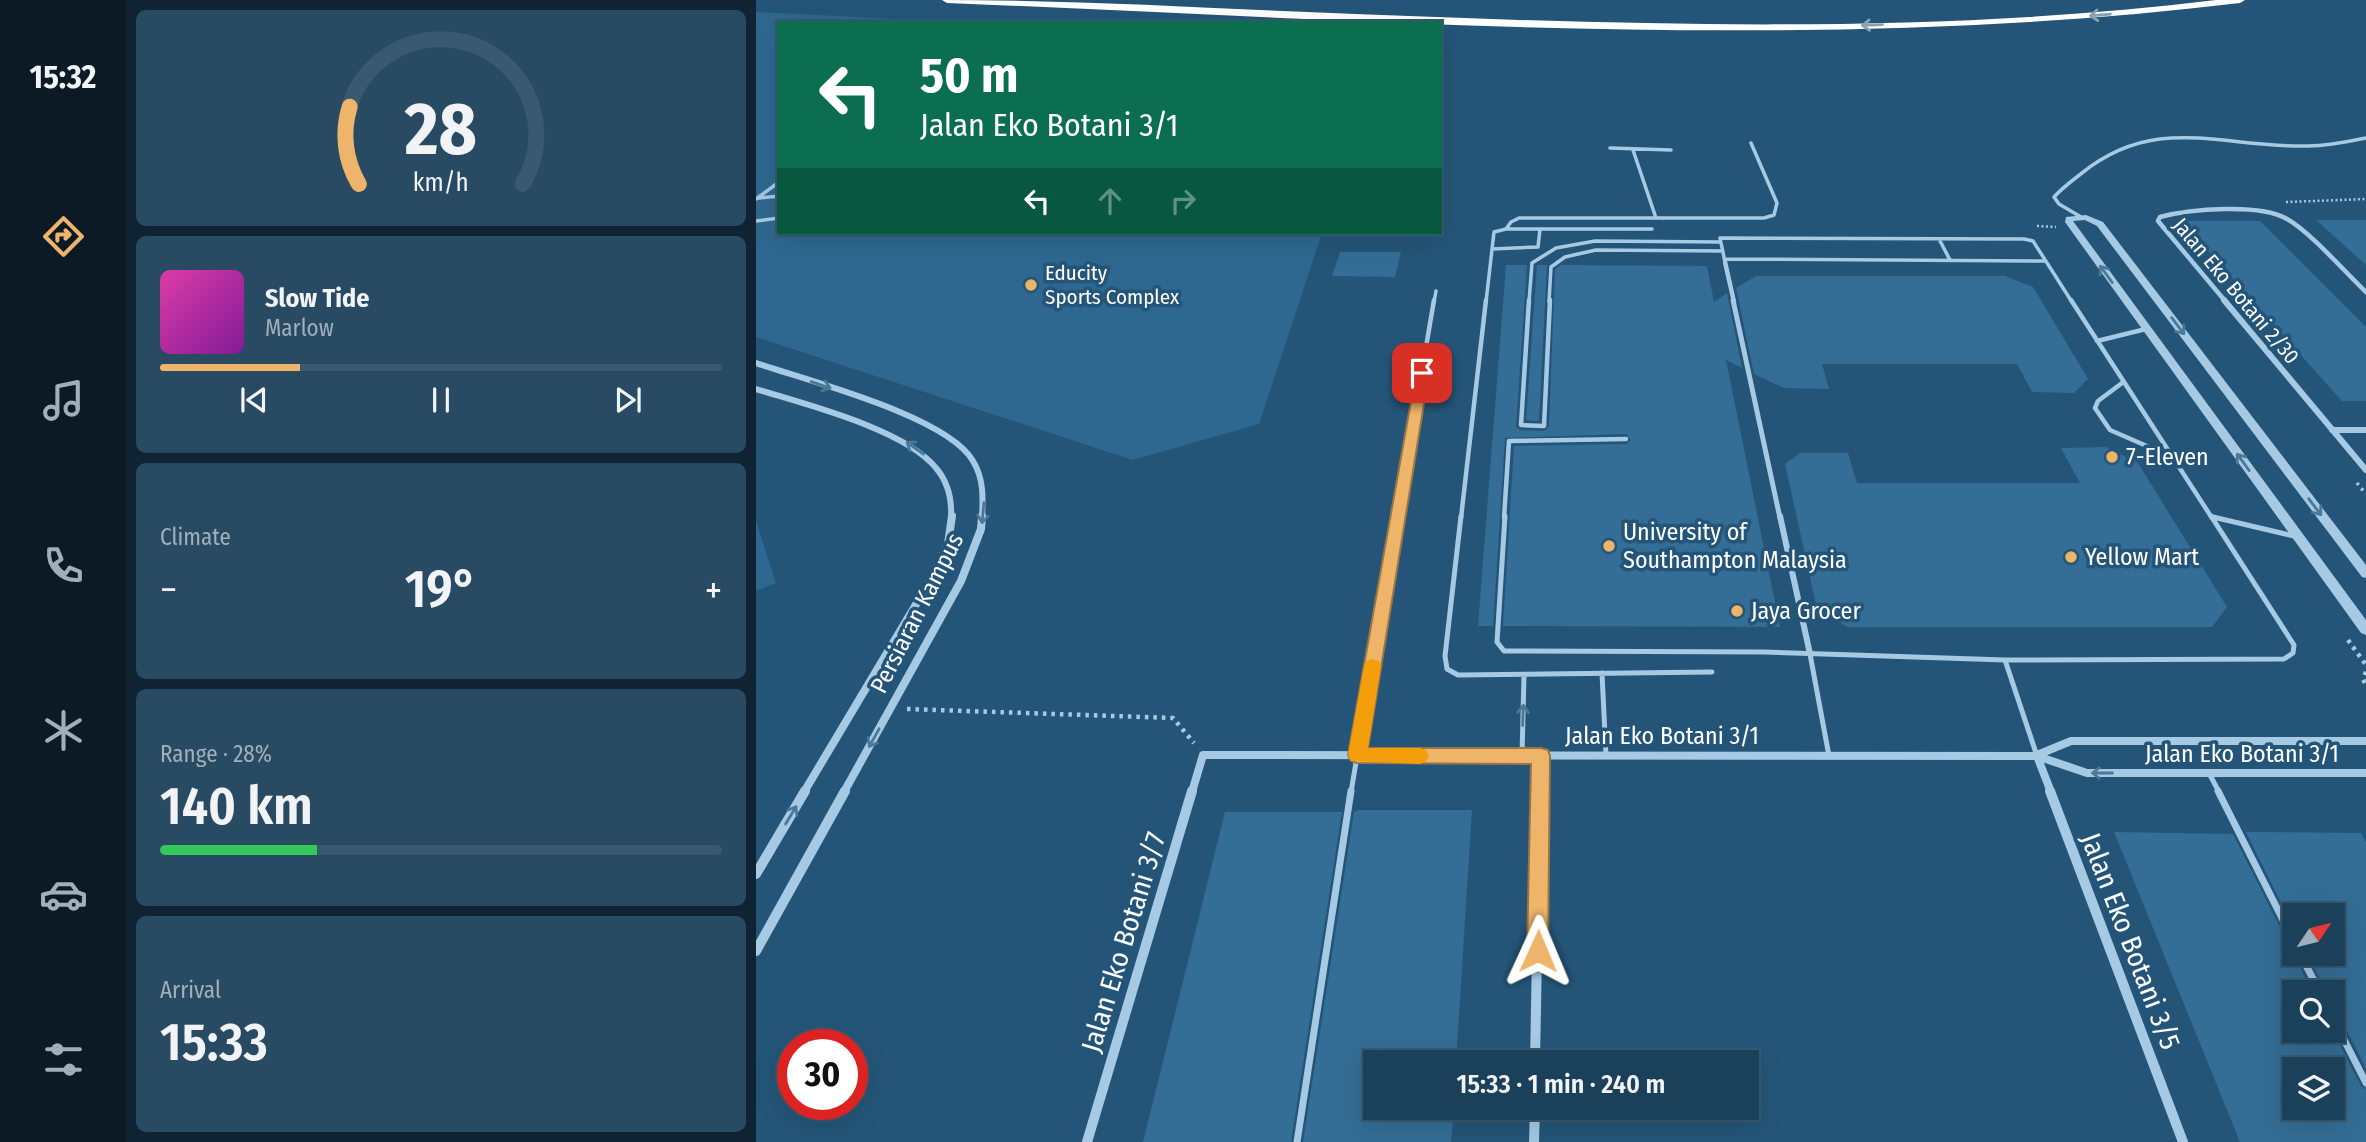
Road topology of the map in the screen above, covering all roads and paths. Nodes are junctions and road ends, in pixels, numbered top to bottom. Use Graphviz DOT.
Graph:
graph roads {
  1 [pos="947,0"];
  2 [pos="1185,0"];
  3 [pos="2144,0"];
  4 [pos="2241,0"];
  5 [pos="2019,9"];
  6 [pos="1839,15"];
  7 [pos="2366,138"];
  8 [pos="1751,143"];
  9 [pos="1609,148"];
  10 [pos="1633,150"];
  11 [pos="1671,150"];
  12 [pos="777,183"];
  13 [pos="777,195"];
  14 [pos="756,199"];
  15 [pos="2366,199"];
  16 [pos="2285,202"];
  17 [pos="2081,217"];
  18 [pos="777,218"];
  19 [pos="1656,218"];
  20 [pos="756,221"];
  21 [pos="2027,226"];
  22 [pos="2057,227"];
  23 [pos="1506,229"];
  24 [pos="1540,229"];
  25 [pos="1652,229"];
  26 [pos="1939,239"];
  27 [pos="1720,240"];
  28 [pos="1492,249"];
  29 [pos="1723,251"];
  30 [pos="1950,260"];
  31 [pos="1725,261"];
  32 [pos="2045,261"];
  33 [pos="1436,291"];
  34 [pos="2366,292"];
  35 [pos="2146,329"];
  36 [pos="2097,341"];
  37 [pos="756,363"];
  38 [pos="2122,383"];
  39 [pos="756,388"];
  40 [pos="2332,430"];
  41 [pos="2366,430"];
  42 [pos="1626,439"];
  43 [pos="2172,457"];
  44 [pos="2366,470"];
  45 [pos="2352,476"];
  46 [pos="2366,494"];
  47 [pos="2213,517"];
  48 [pos="2298,536"];
  49 [pos="2366,574"];
  50 [pos="2366,630"];
  51 [pos="2342,631"];
  52 [pos="1810,654"];
  53 [pos="2005,660"];
  54 [pos="2366,665"];
  55 [pos="2366,671"];
  56 [pos="1712,672"];
  57 [pos="1602,673"];
  58 [pos="1524,675"];
  59 [pos="2366,685"];
  60 [pos="891,708"];
  61 [pos="2366,741"];
  62 [pos="1203,755"];
  63 [pos="1357,755"];
  64 [pos="1522,756"];
  65 [pos="1541,756"];
  66 [pos="1606,756"];
  67 [pos="1829,756"];
  68 [pos="2037,756"];
  69 [pos="2208,773"];
  70 [pos="2366,774"];
  71 [pos="756,874"];
  72 [pos="2282,918"];
  73 [pos="756,951"];
  74 [pos="2345,1042"];
  75 [pos="1535,1050"];
  76 [pos="2366,1083"];
  77 [pos="1535,1120"];
  78 [pos="1087,1142"];
  79 [pos="1297,1142"];
  80 [pos="1534,1142"];
  81 [pos="2183,1142"];
  4 -- 1 [label="highway, one-way"];
  2 -- 6 [label="highway"];
  3 -- 5 [label="highway"];
  7 -- 17 [label="lane"];
  8 -- 19 [label="lane"];
  9 -- 10 [label="lane"];
  10 -- 11 [label="lane"];
  10 -- 19 [label="lane"];
  12 -- 14 [label="lane"];
  13 -- 14 [label="lane"];
  15 -- 16 [label="path"];
  35 -- 17 [label="street, one-way"];
  17 -- 49 [label="street, one-way"];
  18 -- 20 [label="lane"];
  19 -- 23 [label="lane"];
  21 -- 22 [label="path"];
  23 -- 24 [label="lane"];
  23 -- 28 [label="lane"];
  24 -- 25 [label="lane"];
  24 -- 28 [label="lane"];
  26 -- 27 [label="lane"];
  26 -- 30 [label="lane"];
  26 -- 32 [label="lane"];
  27 -- 29 [label="lane"];
  27 -- 29 [label="lane"];
  28 -- 58 [label="lane"];
  29 -- 31 [label="lane"];
  30 -- 31 [label="lane"];
  30 -- 32 [label="lane"];
  31 -- 52 [label="street"];
  32 -- 36 [label="lane"];
  33 -- 63 [label="lane"];
  34 -- 40 [label="street, Jalan Eko Botani 2/30"];
  35 -- 36 [label="lane"];
  48 -- 35 [label="street, one-way"];
  36 -- 38 [label="lane"];
  37 -- 60 [label="street, Persiaran Kampus, one-way"];
  38 -- 43 [label="lane"];
  38 -- 43 [label="lane"];
  71 -- 39 [label="street, Persiaran Kampus, one-way"];
  40 -- 41 [label="street"];
  40 -- 44 [label="street"];
  42 -- 52 [label="lane"];
  43 -- 47 [label="lane"];
  45 -- 46 [label="path"];
  47 -- 48 [label="lane"];
  47 -- 53 [label="lane"];
  48 -- 50 [label="street"];
  51 -- 54 [label="path"];
  52 -- 53 [label="lane"];
  52 -- 67 [label="lane"];
  53 -- 68 [label="lane"];
  55 -- 59 [label="path"];
  56 -- 57 [label="lane"];
  57 -- 58 [label="lane"];
  57 -- 66 [label="lane"];
  64 -- 58 [label="lane, one-way"];
  60 -- 62 [label="path"];
  60 -- 73 [label="street, Persiaran Kampus, one-way"];
  61 -- 68 [label="street, Jalan Eko Botani 3/1"];
  62 -- 63 [label="street, Jalan Eko Botani 3/1"];
  62 -- 78 [label="street, Jalan Eko Botani 3/7"];
  63 -- 64 [label="street, Jalan Eko Botani 3/1"];
  63 -- 79 [label="lane"];
  64 -- 65 [label="street, Jalan Eko Botani 3/1"];
  65 -- 66 [label="street, Jalan Eko Botani 3/1"];
  65 -- 75 [label="street"];
  66 -- 67 [label="street, Jalan Eko Botani 3/1"];
  67 -- 68 [label="street, Jalan Eko Botani 3/1"];
  69 -- 68 [label="street, Jalan Eko Botani 3/1, one-way"];
  68 -- 81 [label="street, Jalan Eko Botani 3/5"];
  69 -- 70 [label="street, Jalan Eko Botani 3/1"];
  69 -- 72 [label="lane"];
  74 -- 76 [label="lane"];
  77 -- 80 [label="street"];
}
